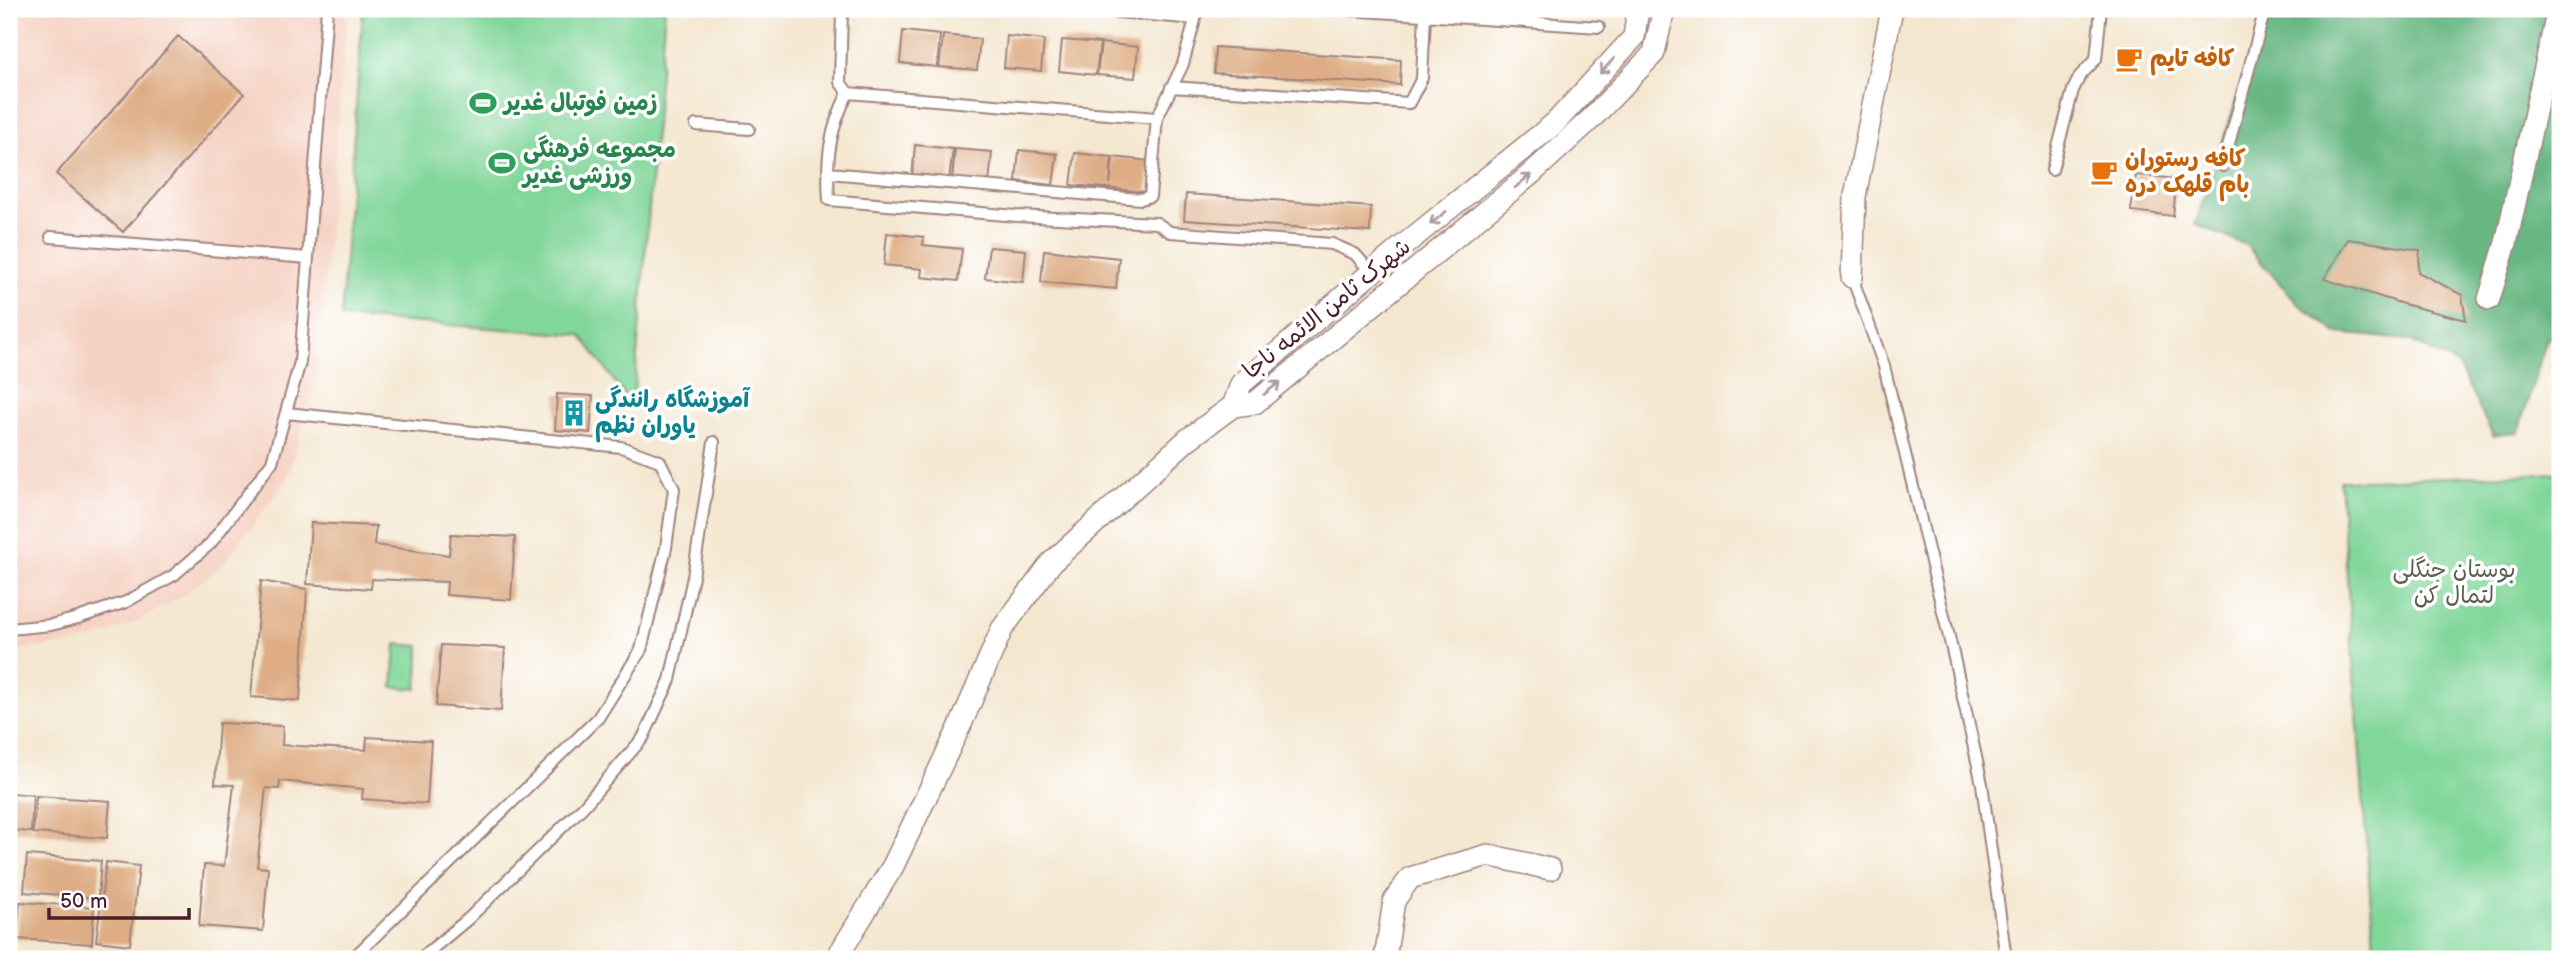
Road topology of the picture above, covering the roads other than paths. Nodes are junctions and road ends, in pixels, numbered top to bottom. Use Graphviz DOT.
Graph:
graph roads {
  1 [pos="327,9"];
  2 [pos="1084,9"];
  3 [pos="1333,9"];
  4 [pos="1638,9"];
  5 [pos="1664,9"];
  6 [pos="1892,9"];
  7 [pos="2101,9"];
  8 [pos="2265,9"];
  9 [pos="2558,9"];
  10 [pos="842,12"];
  11 [pos="1196,14"];
  12 [pos="1425,15"];
  13 [pos="1599,27"];
  14 [pos="1171,87"];
  15 [pos="848,93"];
  16 [pos="1565,111"];
  17 [pos="1157,118"];
  18 [pos="696,125"];
  19 [pos="1581,128"];
  20 [pos="749,129"];
  21 [pos="2223,166"];
  22 [pos="2052,170"];
  23 [pos="828,173"];
  24 [pos="51,237"];
  25 [pos="308,258"];
  26 [pos="1372,273"];
  27 [pos="1852,277"];
  28 [pos="1390,292"];
  29 [pos="2489,299"];
  30 [pos="1233,406"];
  31 [pos="286,413"];
  32 [pos="714,442"];
  33 [pos="9,629"];
  34 [pos="1550,869"];
  35 [pos="352,959"];
  36 [pos="420,959"];
  37 [pos="836,959"];
  38 [pos="1385,959"];
  39 [pos="2006,959"];
  1 -- 25 [label="lane"];
  2 -- 11 [label="lane"];
  3 -- 12 [label="lane"];
  4 -- 16 [label="street, شهرک ثامن الائمه ناجا, one-way"];
  5 -- 19 [label="street, شهرک ثامن الائمه ناجا"];
  6 -- 27 [label="street"];
  7 -- 22 [label="lane"];
  8 -- 21 [label="lane"];
  9 -- 29 [label="street"];
  10 -- 15 [label="lane"];
  11 -- 14 [label="lane"];
  12 -- 13 [label="lane"];
  12 -- 14 [label="lane"];
  14 -- 17 [label="lane"];
  15 -- 17 [label="lane"];
  15 -- 23 [label="lane"];
  16 -- 19 [label="street"];
  16 -- 26 [label="street, شهرک ثامن الائمه ناجا, one-way"];
  17 -- 23 [label="lane"];
  18 -- 20 [label="lane"];
  28 -- 19 [label="street, شهرک ثامن الائمه ناجا, one-way"];
  23 -- 26 [label="lane"];
  24 -- 25 [label="lane"];
  25 -- 31 [label="lane"];
  26 -- 28 [label="street"];
  26 -- 30 [label="street, شهرک ثامن الائمه ناجا"];
  27 -- 39 [label="lane"];
  30 -- 28 [label="street, شهرک ثامن الائمه ناجا, one-way"];
  30 -- 37 [label="street"];
  31 -- 33 [label="lane"];
  31 -- 35 [label="lane"];
  32 -- 36 [label="lane"];
  34 -- 38 [label="street"];
}
